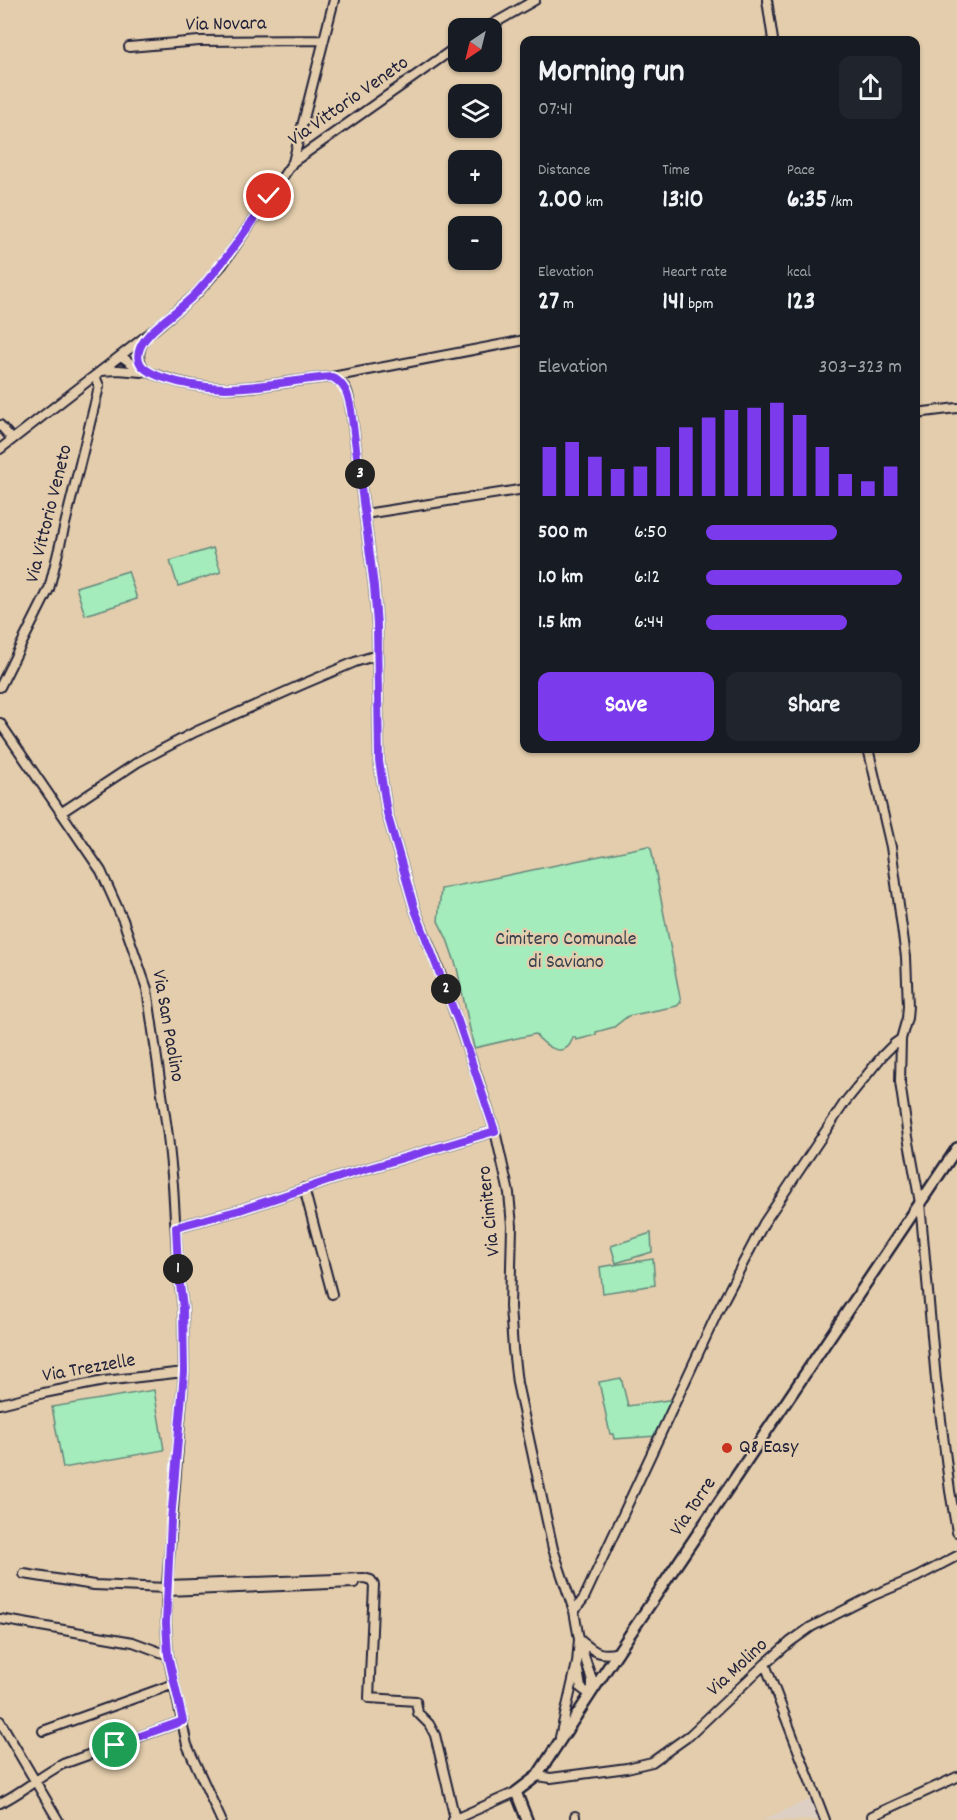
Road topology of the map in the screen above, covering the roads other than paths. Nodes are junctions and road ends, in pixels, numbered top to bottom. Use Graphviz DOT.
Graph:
graph roads {
  1 [pos="334,0"];
  2 [pos="535,0"];
  3 [pos="767,0"];
  4 [pos="502,19"];
  5 [pos="772,36"];
  6 [pos="324,40"];
  7 [pos="129,47"];
  8 [pos="448,53"];
  9 [pos="293,162"];
  10 [pos="146,336"];
  11 [pos="520,341"];
  12 [pos="121,356"];
  13 [pos="147,372"];
  14 [pos="98,374"];
  15 [pos="332,377"];
  16 [pos="957,408"];
  17 [pos="920,413"];
  18 [pos="0,425"];
  19 [pos="12,439"];
  20 [pos="0,448"];
  21 [pos="520,490"];
  22 [pos="365,513"];
  23 [pos="377,656"];
  24 [pos="0,687"];
  25 [pos="0,723"];
  26 [pos="869,753"];
  27 [pos="62,812"];
  28 [pos="901,1040"];
  29 [pos="495,1131"];
  30 [pos="957,1148"];
  31 [pos="304,1188"];
  32 [pos="920,1203"];
  33 [pos="176,1227"];
  34 [pos="332,1294"];
  35 [pos="184,1372"];
  36 [pos="0,1404"];
  37 [pos="957,1532"];
  38 [pos="957,1556"];
  39 [pos="24,1574"];
  40 [pos="167,1588"];
  41 [pos="574,1611"];
  42 [pos="0,1619"];
  43 [pos="579,1639"];
  44 [pos="618,1652"];
  45 [pos="168,1655"];
  46 [pos="577,1663"];
  47 [pos="765,1664"];
  48 [pos="174,1684"];
  49 [pos="591,1692"];
  50 [pos="0,1720"];
  51 [pos="183,1721"];
  52 [pos="43,1731"];
  53 [pos="558,1742"];
  54 [pos="537,1776"];
  55 [pos="957,1777"];
  56 [pos="34,1781"];
  57 [pos="516,1792"];
  58 [pos="0,1803"];
  59 [pos="873,1816"];
  60 [pos="58,1820"];
  61 [pos="221,1820"];
  62 [pos="454,1820"];
  63 [pos="527,1820"];
  64 [pos="825,1820"];
  1 -- 6 [label="street"];
  2 -- 4 [label="street"];
  3 -- 5 [label="street"];
  6 -- 7 [label="street, Via Novara"];
  6 -- 9 [label="street"];
  8 -- 9 [label="street, Via Vittorio Veneto"];
  9 -- 10 [label="street, Via Vittorio Veneto"];
  10 -- 12 [label="street, Via Vittorio Veneto"];
  10 -- 13 [label="street"];
  11 -- 15 [label="street"];
  12 -- 13 [label="street"];
  12 -- 14 [label="street, Via Vittorio Veneto"];
  13 -- 14 [label="street"];
  13 -- 15 [label="street"];
  14 -- 19 [label="street, Via Vittorio Veneto"];
  14 -- 24 [label="street, Via Vittorio Veneto"];
  15 -- 22 [label="street, Via Cimitero"];
  16 -- 17 [label="street"];
  18 -- 19 [label="street"];
  19 -- 20 [label="street, Via Vittorio Veneto"];
  21 -- 22 [label="street"];
  22 -- 23 [label="street, Via Cimitero"];
  23 -- 27 [label="street"];
  23 -- 29 [label="street, Via Cimitero"];
  25 -- 27 [label="street, Via San Paolino"];
  26 -- 28 [label="street"];
  27 -- 33 [label="street, Via San Paolino"];
  28 -- 32 [label="street"];
  28 -- 41 [label="street"];
  29 -- 31 [label="street"];
  29 -- 41 [label="street, Via Cimitero"];
  30 -- 32 [label="main road, Via Torre"];
  31 -- 33 [label="street"];
  31 -- 34 [label="street"];
  32 -- 37 [label="street"];
  32 -- 44 [label="main road, Via Torre"];
  33 -- 35 [label="street, Via San Paolino"];
  35 -- 36 [label="street, Via Trezzelle"];
  35 -- 40 [label="street, Via San Paolino"];
  38 -- 47 [label="street, Via Molino"];
  39 -- 40 [label="street"];
  40 -- 45 [label="street, Via San Paolino"];
  40 -- 62 [label="street"];
  41 -- 43 [label="street, Via Cimitero"];
  42 -- 45 [label="street"];
  43 -- 44 [label="street"];
  43 -- 46 [label="street, Via Cimitero"];
  43 -- 49 [label="street, Via Cimitero"];
  44 -- 49 [label="main road, Via Torre"];
  45 -- 48 [label="street, Via San Paolino"];
  46 -- 49 [label="street, Via Cimitero"];
  46 -- 53 [label="street, Via Cimitero"];
  47 -- 54 [label="street, Via Molino"];
  47 -- 64 [label="street"];
  48 -- 51 [label="street, Via San Paolino"];
  48 -- 52 [label="street"];
  49 -- 53 [label="main road, Via Torre"];
  50 -- 56 [label="street"];
  51 -- 56 [label="street"];
  51 -- 61 [label="street, Via San Paolino"];
  53 -- 54 [label="main road, Via Torre"];
  54 -- 57 [label="main road, Via Torre"];
  55 -- 59 [label="street"];
  56 -- 58 [label="street"];
  56 -- 60 [label="street"];
  57 -- 62 [label="street"];
  57 -- 63 [label="main road"];
}
